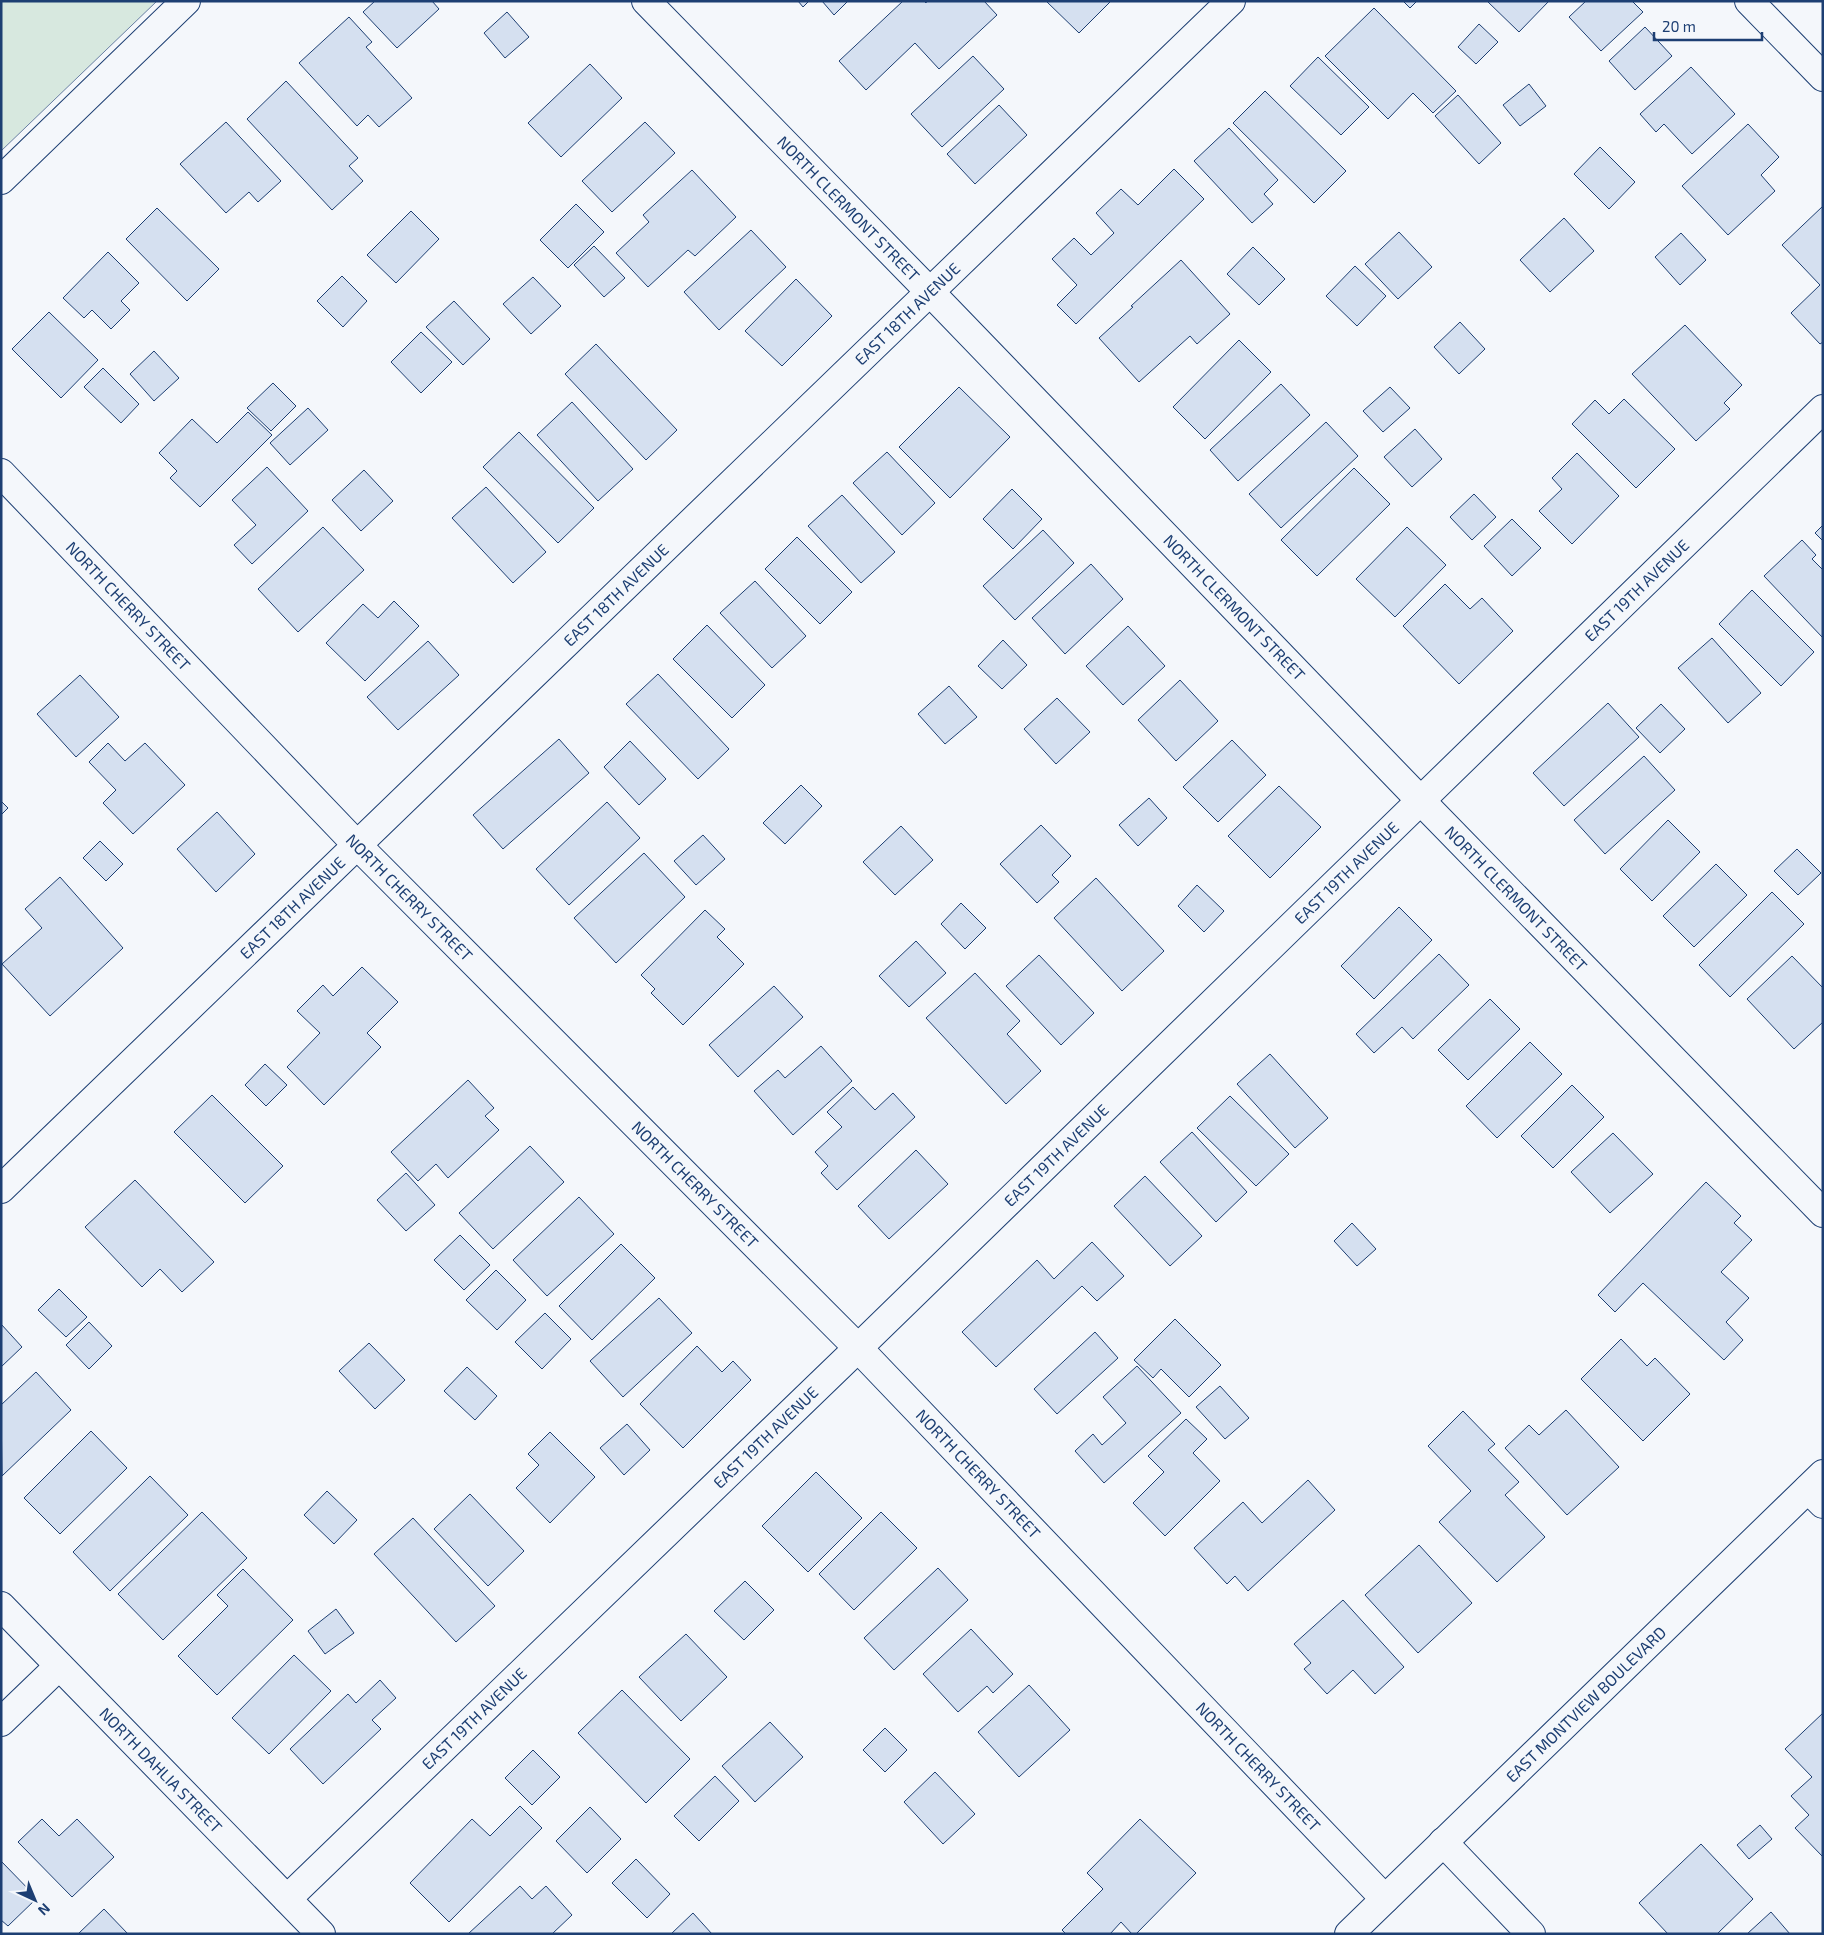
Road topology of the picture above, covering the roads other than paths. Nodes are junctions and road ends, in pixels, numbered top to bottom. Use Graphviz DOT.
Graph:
graph roads {
  1 [pos="186,1"];
  2 [pos="646,1"];
  3 [pos="1231,1"];
  4 [pos="1750,1"];
  5 [pos="1823,77"];
  6 [pos="1,180"];
  7 [pos="930,292"];
  8 [pos="1823,409"];
  9 [pos="1,474"];
  10 [pos="1421,801"];
  11 [pos="358,846"];
  12 [pos="1,1189"];
  13 [pos="1823,1213"];
  14 [pos="858,1348"];
  15 [pos="1818,1489"];
  16 [pos="1,1606"];
  17 [pos="59,1666"];
  18 [pos="1,1722"];
  19 [pos="1443,1842"];
  20 [pos="287,1899"];
  21 [pos="1385,1899"];
  22 [pos="321,1934"];
  23 [pos="1350,1934"];
  24 [pos="1531,1934"];
  1 -- 6 [label="street"];
  2 -- 7 [label="street, NORTH CLERMONT STREET"];
  3 -- 7 [label="street, EAST 18TH AVENUE"];
  4 -- 5 [label="street"];
  7 -- 10 [label="street, NORTH CLERMONT STREET"];
  7 -- 11 [label="street, EAST 18TH AVENUE"];
  8 -- 10 [label="street, EAST 19TH AVENUE"];
  9 -- 11 [label="street, NORTH CHERRY STREET"];
  10 -- 13 [label="street, NORTH CLERMONT STREET"];
  10 -- 14 [label="street, EAST 19TH AVENUE"];
  11 -- 12 [label="street, EAST 18TH AVENUE"];
  11 -- 14 [label="street, NORTH CHERRY STREET"];
  14 -- 20 [label="street, EAST 19TH AVENUE"];
  14 -- 21 [label="street, NORTH CHERRY STREET"];
  15 -- 19 [label="street, EAST MONTVIEW BOULEVARD"];
  16 -- 17 [label="street, NORTH DAHLIA STREET"];
  17 -- 18 [label="street"];
  17 -- 20 [label="street, NORTH DAHLIA STREET"];
  19 -- 21 [label="street, EAST MONTVIEW BOULEVARD"];
  19 -- 24 [label="street"];
  20 -- 22 [label="street, NORTH DAHLIA STREET"];
  21 -- 23 [label="street, EAST MONTVIEW BOULEVARD"];
}
